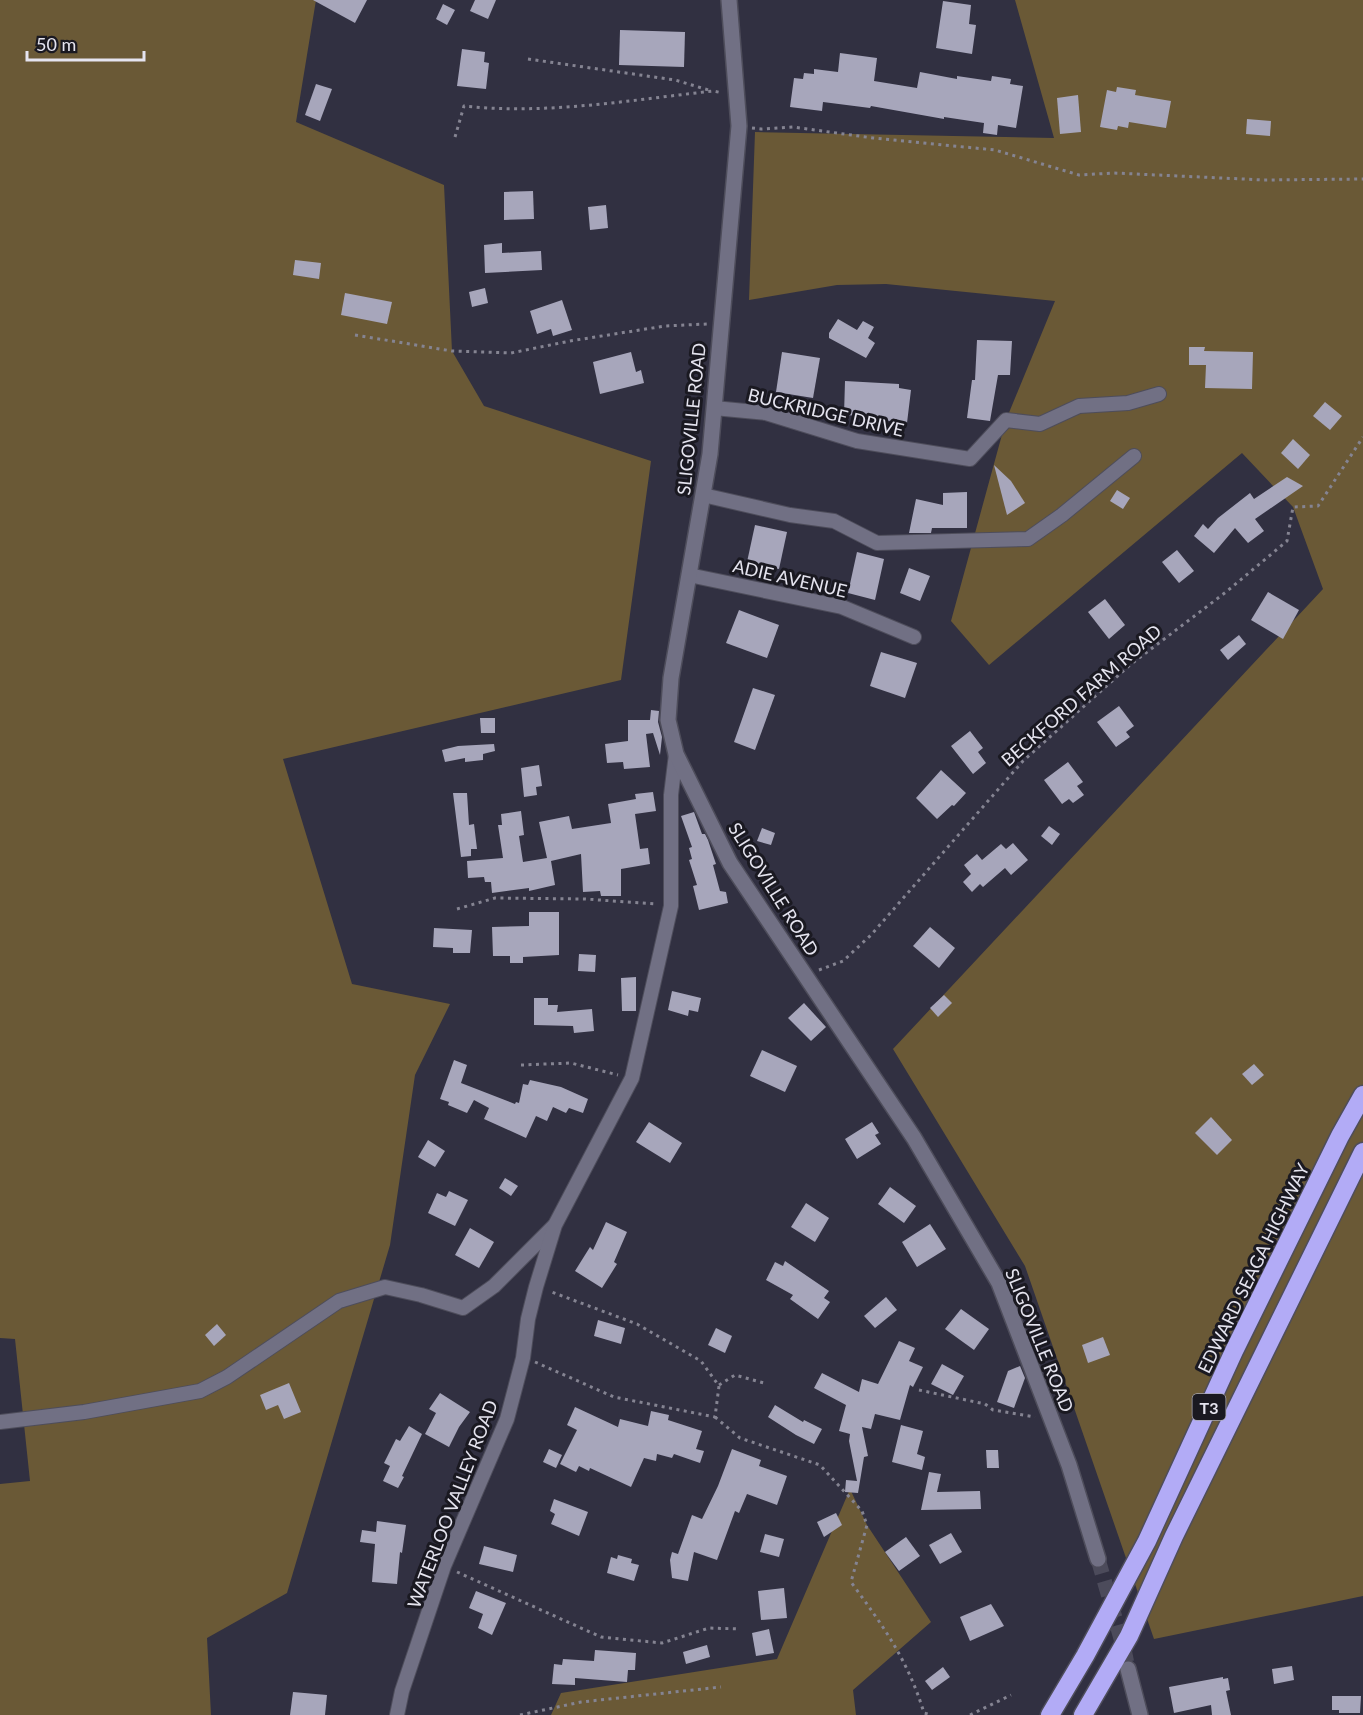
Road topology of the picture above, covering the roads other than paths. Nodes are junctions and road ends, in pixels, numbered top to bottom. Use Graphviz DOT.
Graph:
graph roads {
  1 [pos="729,0"];
  2 [pos="1159,394"];
  3 [pos="714,408"];
  4 [pos="1134,456"];
  5 [pos="703,495"];
  6 [pos="689,575"];
  7 [pos="914,637"];
  8 [pos="676,754"];
  9 [pos="1363,1095"];
  10 [pos="1363,1152"];
  11 [pos="555,1225"];
  12 [pos="0,1422"];
  13 [pos="1098,1559"];
  14 [pos="1128,1669"];
  15 [pos="396,1715"];
  16 [pos="1050,1715"];
  17 [pos="1083,1715"];
  18 [pos="1140,1715"];
  1 -- 3 [label="street, SLIGOVILLE ROAD"];
  2 -- 3 [label="street, BUCKRIDGE DRIVE"];
  3 -- 5 [label="street, SLIGOVILLE ROAD"];
  4 -- 5 [label="street"];
  5 -- 6 [label="street, SLIGOVILLE ROAD"];
  6 -- 7 [label="street, ADIE AVENUE"];
  6 -- 8 [label="street, SLIGOVILLE ROAD"];
  8 -- 11 [label="street, WATERLOO VALLEY ROAD"];
  8 -- 13 [label="street, SLIGOVILLE ROAD"];
  9 -- 16 [label="highway, EDWARD SEAGA HIGHWAY / T3"];
  10 -- 17 [label="highway, T3"];
  11 -- 12 [label="street"];
  11 -- 15 [label="street, WATERLOO VALLEY ROAD"];
  14 -- 18 [label="street"];
}
